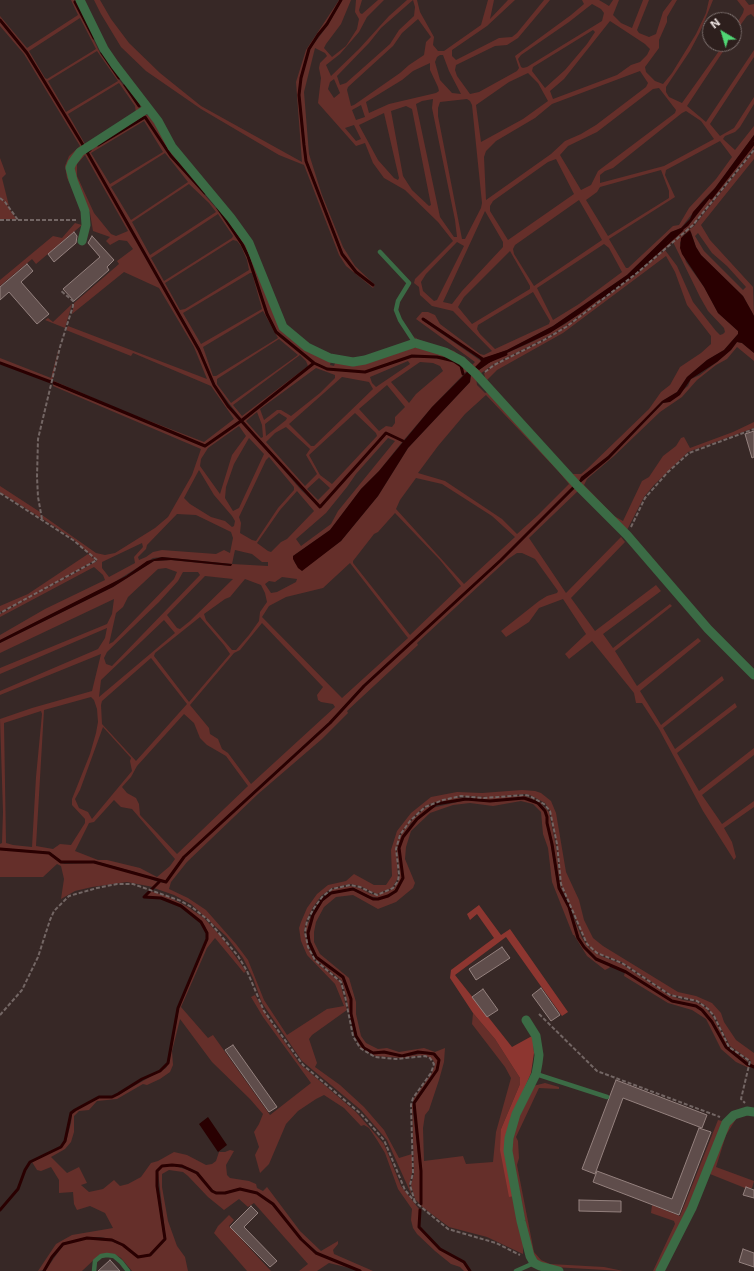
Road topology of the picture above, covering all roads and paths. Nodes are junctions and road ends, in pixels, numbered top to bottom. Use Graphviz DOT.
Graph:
graph roads {
  1 [pos="80,0"];
  2 [pos="148,108"];
  3 [pos="754,150"];
  4 [pos="0,198"];
  5 [pos="0,220"];
  6 [pos="86,220"];
  7 [pos="18,221"];
  8 [pos="82,241"];
  9 [pos="380,252"];
  10 [pos="60,290"];
  11 [pos="415,344"];
  12 [pos="479,378"];
  13 [pos="754,429"];
  14 [pos="0,493"];
  15 [pos="42,519"];
  16 [pos="627,535"];
  17 [pos="0,613"];
  18 [pos="754,675"];
  19 [pos="539,1014"];
  20 [pos="0,1016"];
  21 [pos="526,1020"];
  22 [pos="536,1074"];
  23 [pos="607,1097"];
  24 [pos="746,1104"];
  25 [pos="754,1112"];
  26 [pos="729,1119"];
  27 [pos="415,1202"];
  28 [pos="534,1262"];
  29 [pos="94,1271"];
  30 [pos="128,1271"];
  31 [pos="516,1271"];
  32 [pos="559,1271"];
  33 [pos="660,1271"];
  1 -- 2 [label="street"];
  2 -- 6 [label="street"];
  2 -- 11 [label="street"];
  3 -- 12 [label="path"];
  4 -- 7 [label="path"];
  5 -- 7 [label="path"];
  6 -- 7 [label="path"];
  6 -- 8 [label="street"];
  9 -- 11 [label="lane"];
  10 -- 15 [label="path"];
  11 -- 12 [label="street"];
  12 -- 16 [label="street"];
  13 -- 16 [label="path"];
  14 -- 15 [label="path"];
  15 -- 17 [label="path"];
  16 -- 18 [label="street"];
  19 -- 26 [label="path"];
  20 -- 27 [label="path"];
  21 -- 22 [label="street"];
  22 -- 23 [label="lane"];
  22 -- 28 [label="street"];
  24 -- 27 [label="path"];
  25 -- 26 [label="street"];
  26 -- 33 [label="street"];
  27 -- 28 [label="path"];
  28 -- 31 [label="lane"];
  28 -- 32 [label="street"];
  29 -- 30 [label="lane"];
}
